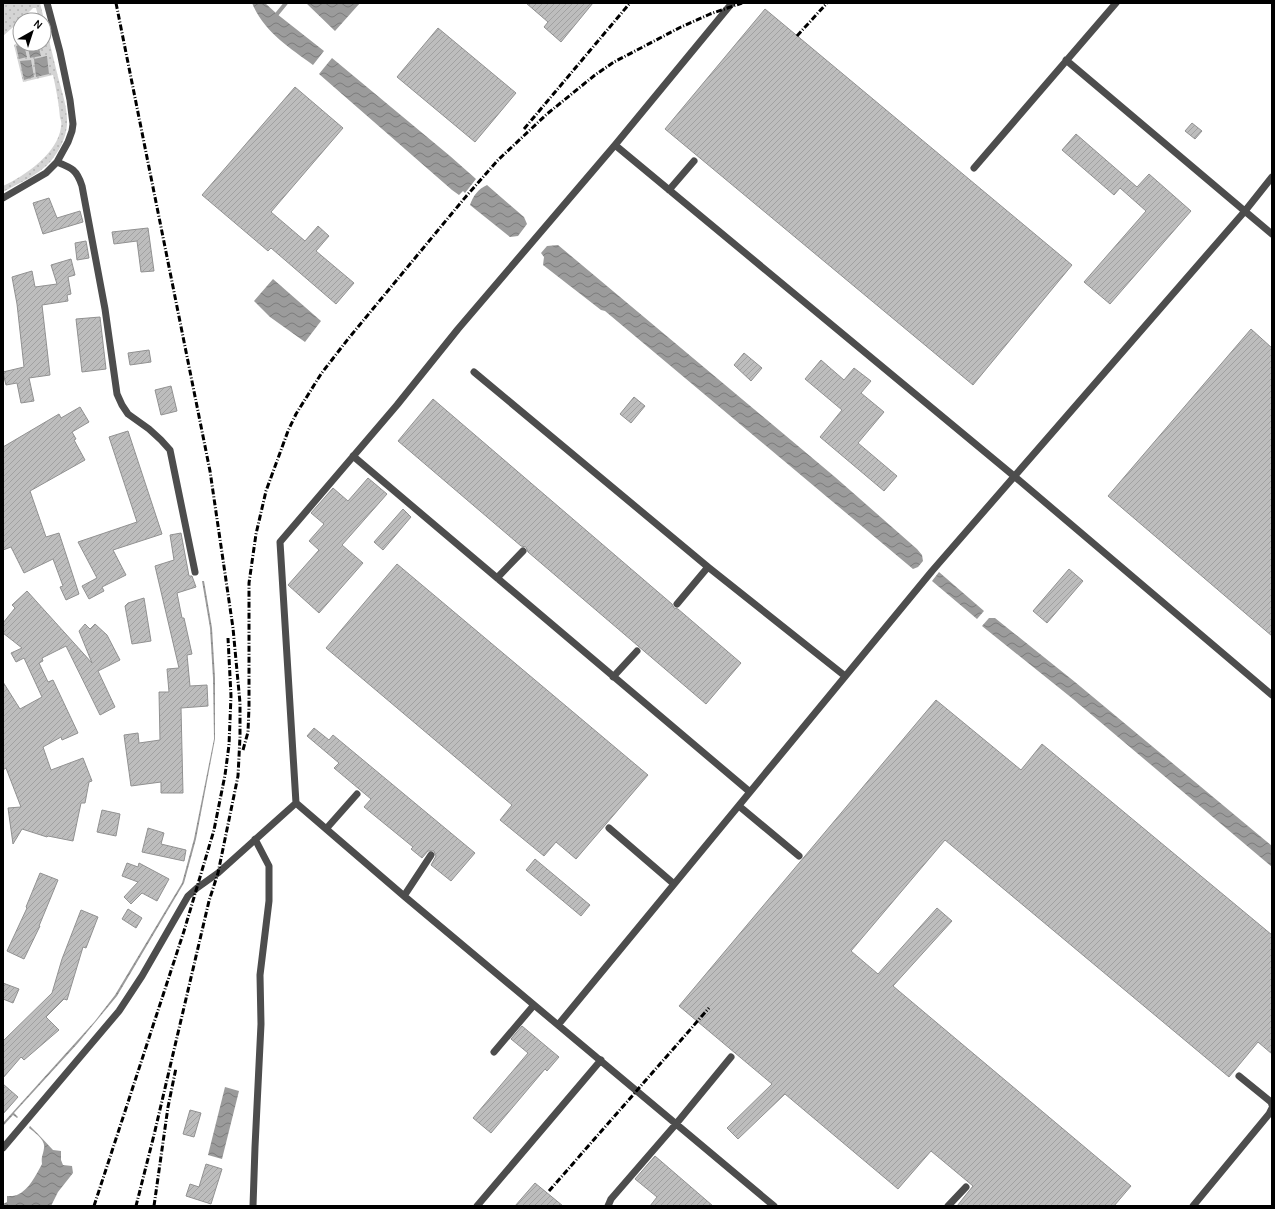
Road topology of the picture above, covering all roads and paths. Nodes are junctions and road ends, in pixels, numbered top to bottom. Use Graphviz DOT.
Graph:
graph roads {
  1 [pos="47,3"];
  2 [pos="732,3"];
  3 [pos="1116,3"];
  4 [pos="1066,60"];
  5 [pos="615,145"];
  6 [pos="694,161"];
  7 [pos="57,162"];
  8 [pos="974,168"];
  9 [pos="1272,177"];
  10 [pos="669,190"];
  11 [pos="3,198"];
  12 [pos="1245,211"];
  13 [pos="1272,234"];
  14 [pos="474,372"];
  15 [pos="353,456"];
  16 [pos="1014,476"];
  17 [pos="523,551"];
  18 [pos="708,567"];
  19 [pos="195,572"];
  20 [pos="497,578"];
  21 [pos="677,604"];
  22 [pos="636,651"];
  23 [pos="845,676"];
  24 [pos="613,677"];
  25 [pos="1272,695"];
  26 [pos="750,792"];
  27 [pos="357,794"];
  28 [pos="296,803"];
  29 [pos="739,806"];
  30 [pos="609,828"];
  31 [pos="326,829"];
  32 [pos="255,839"];
  33 [pos="431,855"];
  34 [pos="799,856"];
  35 [pos="674,884"];
  36 [pos="404,896"];
  37 [pos="534,1005"];
  38 [pos="558,1025"];
  39 [pos="494,1052"];
  40 [pos="732,1057"];
  41 [pos="601,1060"];
  42 [pos="1239,1076"];
  43 [pos="1272,1106"];
  44 [pos="676,1124"];
  45 [pos="3,1148"];
  46 [pos="966,1187"];
  47 [pos="253,1206"];
  48 [pos="477,1206"];
  49 [pos="608,1206"];
  50 [pos="774,1206"];
  51 [pos="948,1206"];
  52 [pos="1193,1206"];
  1 -- 7 [label="street"];
  2 -- 5 [label="street"];
  3 -- 4 [label="street"];
  4 -- 8 [label="street"];
  4 -- 12 [label="street"];
  5 -- 10 [label="street"];
  5 -- 15 [label="street"];
  6 -- 10 [label="street"];
  7 -- 11 [label="street"];
  7 -- 19 [label="street"];
  9 -- 12 [label="street"];
  10 -- 16 [label="street"];
  12 -- 13 [label="street"];
  12 -- 16 [label="street"];
  14 -- 18 [label="street"];
  15 -- 20 [label="street"];
  15 -- 28 [label="street"];
  16 -- 23 [label="street"];
  16 -- 25 [label="street"];
  17 -- 20 [label="street"];
  18 -- 21 [label="street"];
  18 -- 23 [label="street"];
  20 -- 24 [label="street"];
  22 -- 24 [label="street"];
  23 -- 26 [label="street"];
  24 -- 26 [label="street"];
  26 -- 29 [label="street"];
  27 -- 31 [label="street"];
  28 -- 31 [label="street"];
  28 -- 32 [label="street"];
  29 -- 34 [label="street"];
  29 -- 35 [label="street"];
  30 -- 35 [label="street"];
  31 -- 36 [label="street"];
  32 -- 45 [label="street"];
  32 -- 47 [label="street"];
  33 -- 36 [label="street"];
  35 -- 38 [label="street"];
  36 -- 37 [label="street"];
  37 -- 38 [label="street"];
  37 -- 39 [label="street"];
  38 -- 41 [label="street"];
  40 -- 44 [label="street"];
  41 -- 44 [label="street"];
  41 -- 48 [label="street"];
  42 -- 43 [label="street"];
  43 -- 52 [label="street"];
  44 -- 49 [label="street"];
  44 -- 50 [label="street"];
  46 -- 51 [label="street"];
}
